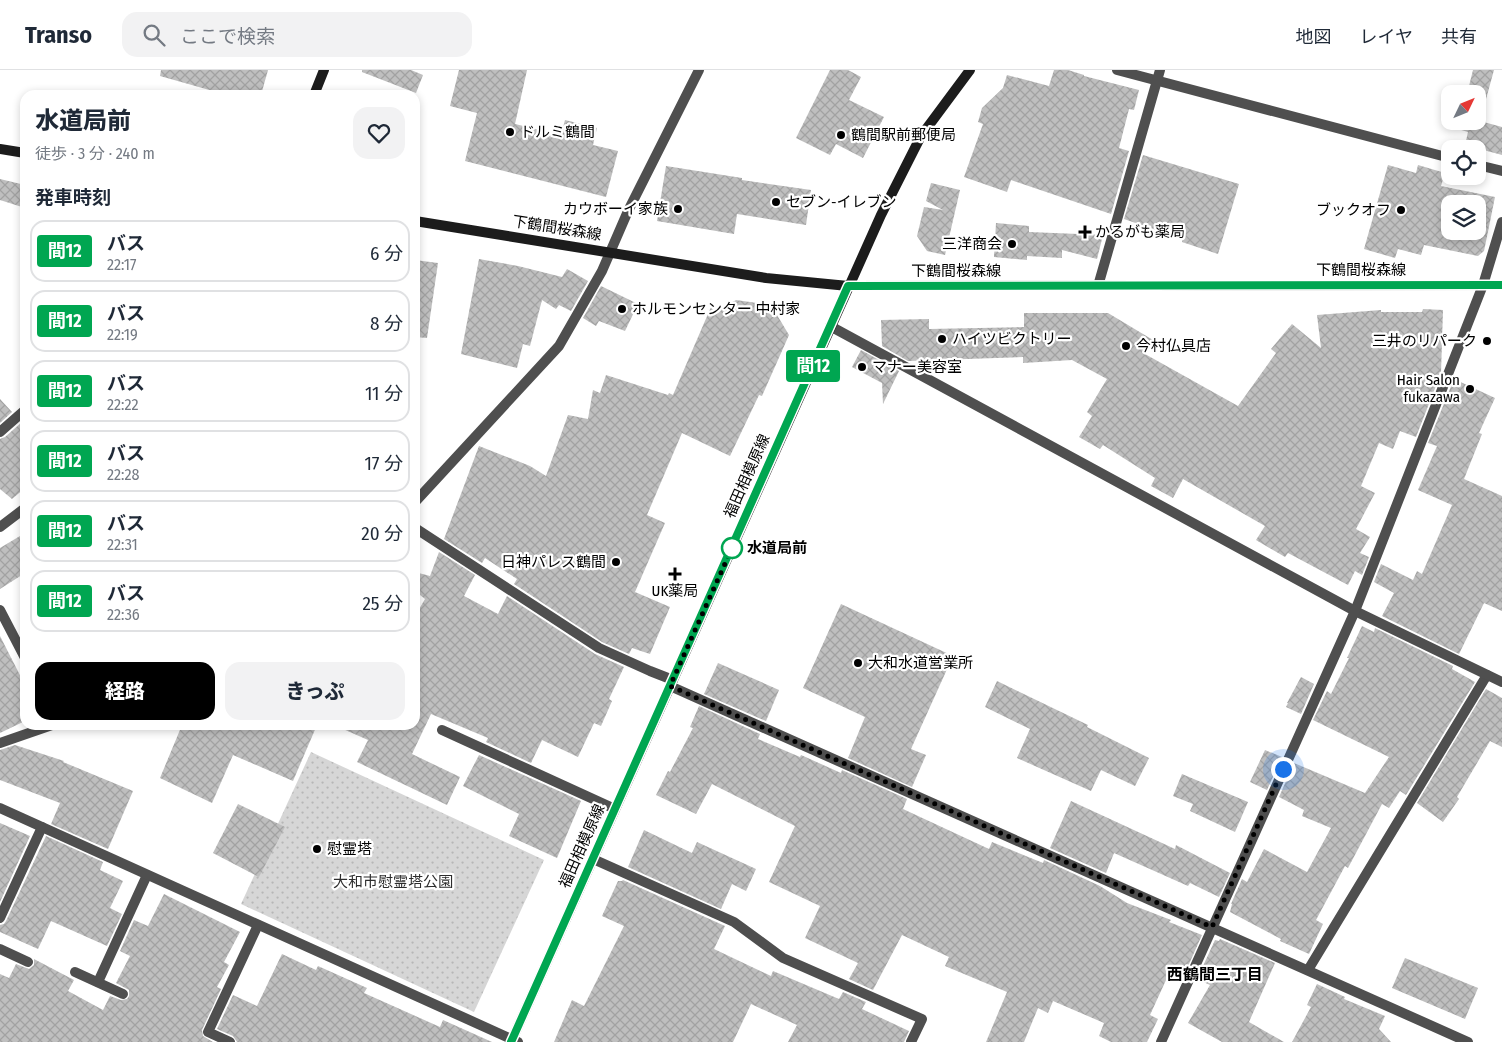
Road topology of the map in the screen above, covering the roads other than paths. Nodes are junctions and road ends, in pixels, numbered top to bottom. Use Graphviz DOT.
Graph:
graph roads {
  1 [pos="324,70"];
  2 [pos="698,70"];
  3 [pos="970,70"];
  4 [pos="1117,70"];
  5 [pos="1160,70"];
  6 [pos="1157,80"];
  7 [pos="316,90"];
  8 [pos="0,149"];
  9 [pos="20,152"];
  10 [pos="1441,156"];
  11 [pos="1486,167"];
  12 [pos="1502,172"];
  13 [pos="420,222"];
  14 [pos="1502,222"];
  15 [pos="610,252"];
  16 [pos="1502,284"];
  17 [pos="1483,285"];
  18 [pos="848,286"];
  19 [pos="1098,286"];
  20 [pos="830,326"];
  21 [pos="20,414"];
  22 [pos="0,432"];
  23 [pos="420,497"];
  24 [pos="20,512"];
  25 [pos="0,527"];
  26 [pos="420,531"];
  27 [pos="0,610"];
  28 [pos="1354,611"];
  29 [pos="20,648"];
  30 [pos="1487,675"];
  31 [pos="1502,682"];
  32 [pos="671,683"];
  33 [pos="38,730"];
  34 [pos="442,730"];
  35 [pos="0,743"];
  36 [pos="0,808"];
  37 [pos="615,809"];
  38 [pos="42,827"];
  39 [pos="593,859"];
  40 [pos="148,875"];
  41 [pos="0,918"];
  42 [pos="258,925"];
  43 [pos="1212,927"];
  44 [pos="0,948"];
  45 [pos="28,962"];
  46 [pos="1308,970"];
  47 [pos="76,972"];
  48 [pos="98,982"];
  49 [pos="123,994"];
  50 [pos="514,1041"];
  51 [pos="230,1042"];
  52 [pos="911,1042"];
  53 [pos="1161,1042"];
  54 [pos="1468,1042"];
  1 -- 7 [label="street"];
  2 -- 15 [label="street"];
  3 -- 18 [label="street, 福田相模原線"];
  4 -- 6 [label="street"];
  5 -- 6 [label="street"];
  6 -- 10 [label="street"];
  6 -- 19 [label="street"];
  8 -- 9 [label="street"];
  11 -- 12 [label="street"];
  13 -- 15 [label="street, 下鶴間桜森線"];
  14 -- 17 [label="street"];
  15 -- 18 [label="street, 下鶴間桜森線"];
  15 -- 23 [label="street"];
  16 -- 17 [label="street, 下鶴間桜森線"];
  17 -- 19 [label="street, 下鶴間桜森線"];
  17 -- 28 [label="street"];
  18 -- 19 [label="street, 下鶴間桜森線"];
  18 -- 20 [label="street, 福田相模原線"];
  20 -- 28 [label="street"];
  20 -- 32 [label="street, 福田相模原線"];
  21 -- 22 [label="street"];
  24 -- 25 [label="street"];
  26 -- 32 [label="street"];
  27 -- 29 [label="street"];
  28 -- 30 [label="street"];
  28 -- 43 [label="street"];
  30 -- 31 [label="street"];
  30 -- 46 [label="street"];
  32 -- 37 [label="street, 福田相模原線"];
  32 -- 43 [label="street"];
  33 -- 35 [label="street"];
  34 -- 37 [label="street"];
  36 -- 38 [label="street"];
  37 -- 39 [label="street, 福田相模原線"];
  38 -- 40 [label="street"];
  38 -- 41 [label="street"];
  39 -- 50 [label="street, 福田相模原線"];
  39 -- 52 [label="street"];
  40 -- 42 [label="street"];
  40 -- 48 [label="street"];
  42 -- 50 [label="street"];
  42 -- 51 [label="street"];
  43 -- 46 [label="street"];
  43 -- 53 [label="street"];
  44 -- 45 [label="street"];
  46 -- 54 [label="street"];
  47 -- 48 [label="street"];
  48 -- 49 [label="street"];
}
